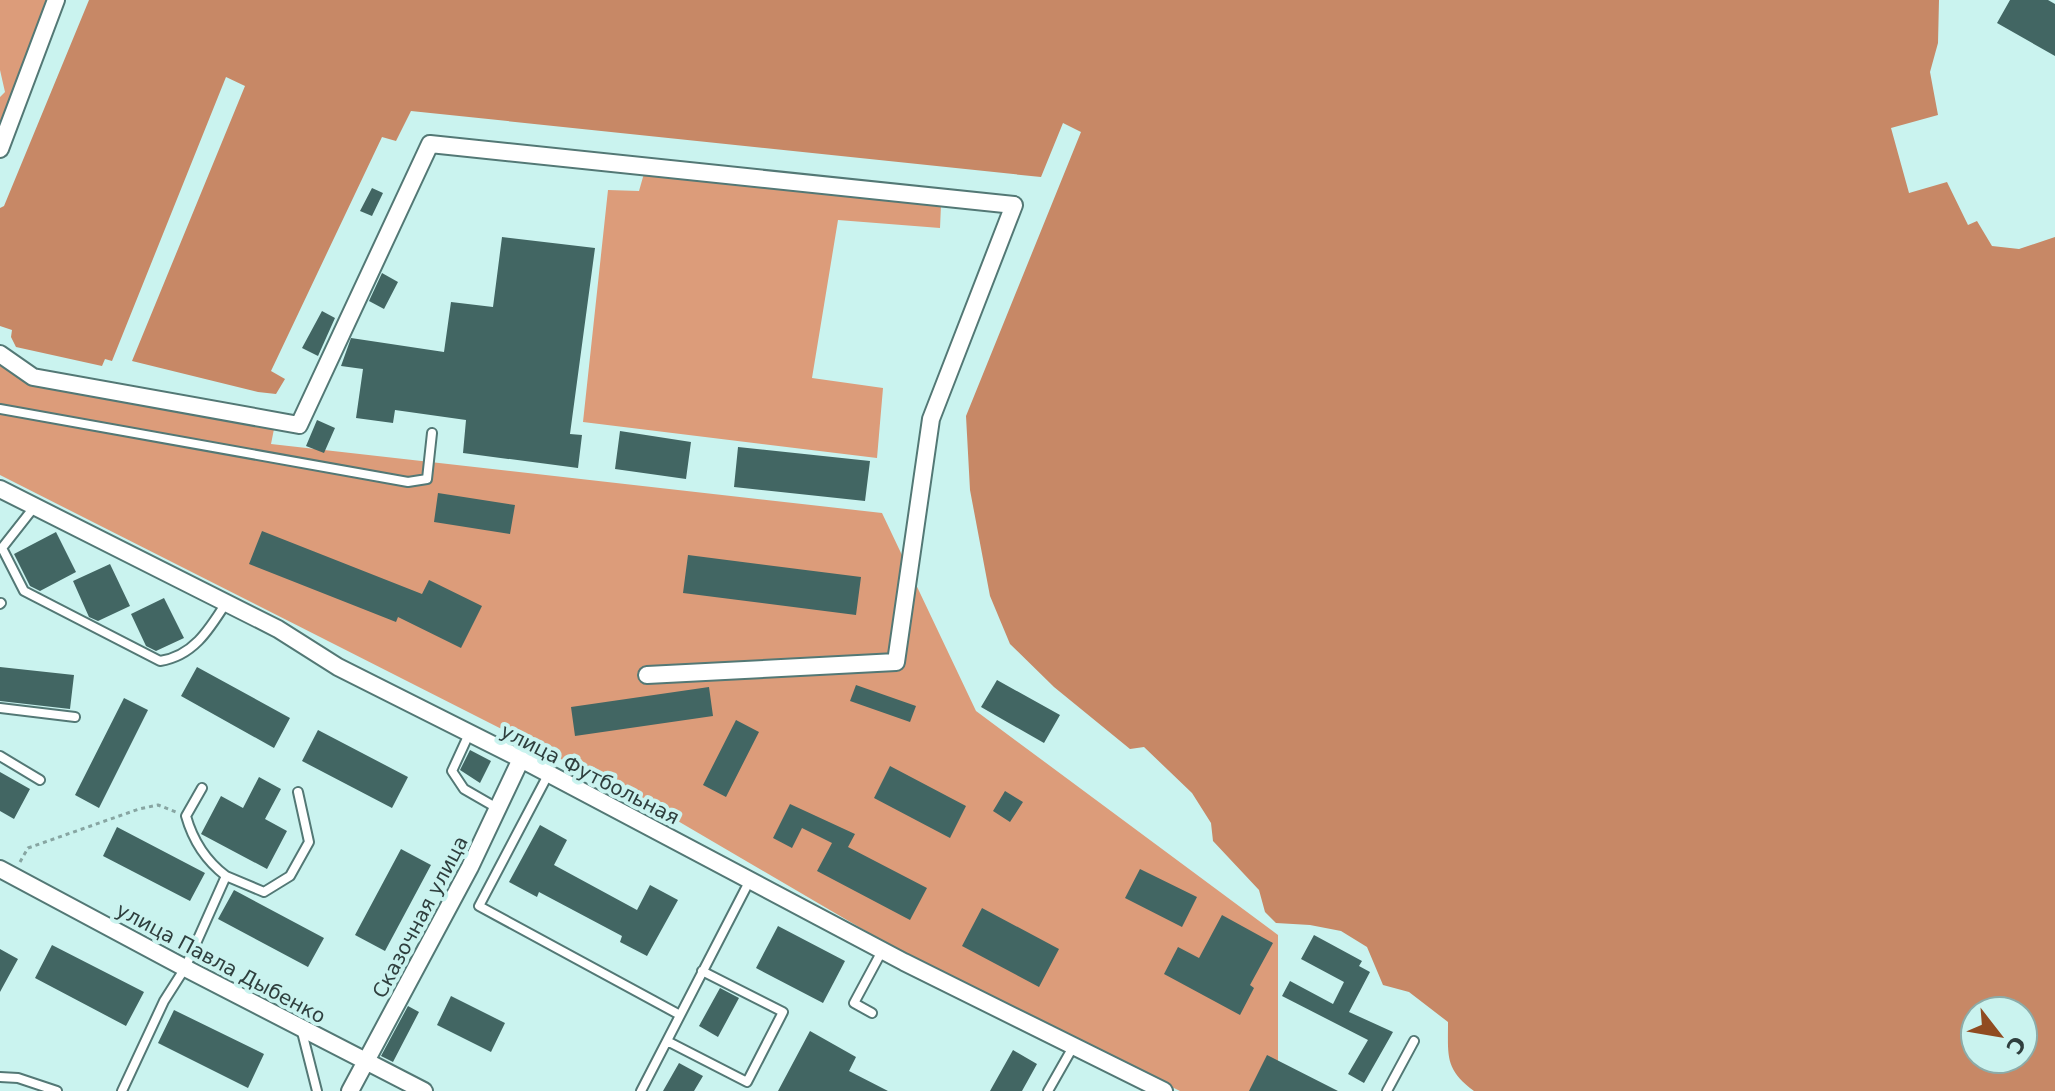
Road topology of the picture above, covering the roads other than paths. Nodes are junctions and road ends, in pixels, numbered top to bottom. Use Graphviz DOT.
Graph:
graph roads {
  1 [pos="56,0"];
  2 [pos="0,149"];
  3 [pos="0,354"];
  4 [pos="0,409"];
  5 [pos="432,433"];
  6 [pos="0,489"];
  7 [pos="35,506"];
  8 [pos="226,603"];
  9 [pos="647,675"];
  10 [pos="0,708"];
  11 [pos="75,717"];
  12 [pos="469,734"];
  13 [pos="0,756"];
  14 [pos="521,759"];
  15 [pos="549,773"];
  16 [pos="40,780"];
  17 [pos="202,788"];
  18 [pos="298,792"];
  19 [pos="498,808"];
  20 [pos="6,872"];
  21 [pos="226,876"];
  22 [pos="750,880"];
  23 [pos="882,950"];
  24 [pos="185,968"];
  25 [pos="702,971"];
  26 [pos="872,1013"];
  27 [pos="680,1015"];
  28 [pos="301,1027"];
  29 [pos="667,1041"];
  30 [pos="1414,1041"];
  31 [pos="1073,1046"];
  32 [pos="366,1061"];
  33 [pos="0,1077"];
  34 [pos="57,1091"];
  35 [pos="122,1091"];
  36 [pos="317,1091"];
  37 [pos="350,1091"];
  38 [pos="424,1091"];
  39 [pos="641,1091"];
  40 [pos="1048,1091"];
  41 [pos="1164,1091"];
  42 [pos="1387,1091"];
  1 -- 2 [label="street"];
  3 -- 9 [label="street"];
  4 -- 5 [label="lane"];
  6 -- 7 [label="street, улица Футбольная"];
  7 -- 8 [label="street, улица Футбольная"];
  7 -- 8 [label="lane"];
  8 -- 12 [label="street, улица Футбольная"];
  10 -- 11 [label="lane"];
  12 -- 14 [label="street, улица Футбольная"];
  12 -- 19 [label="lane"];
  13 -- 16 [label="lane"];
  14 -- 15 [label="street, улица Футбольная"];
  14 -- 19 [label="street, Сказочная улица"];
  15 -- 22 [label="street, улица Футбольная"];
  15 -- 27 [label="lane"];
  17 -- 21 [label="lane"];
  18 -- 21 [label="lane"];
  19 -- 32 [label="street, Сказочная улица"];
  20 -- 24 [label="street, улица Павла Дыбенко"];
  21 -- 24 [label="lane"];
  22 -- 23 [label="street, улица Футбольная"];
  22 -- 25 [label="lane"];
  23 -- 26 [label="lane"];
  23 -- 31 [label="street, улица Футбольная"];
  24 -- 28 [label="street, улица Павла Дыбенко"];
  24 -- 35 [label="lane"];
  25 -- 27 [label="lane"];
  25 -- 29 [label="lane"];
  27 -- 29 [label="lane"];
  28 -- 32 [label="street, улица Павла Дыбенко"];
  28 -- 36 [label="lane"];
  29 -- 39 [label="lane"];
  30 -- 42 [label="lane"];
  31 -- 40 [label="lane"];
  31 -- 41 [label="street, улица Футбольная"];
  32 -- 37 [label="street, Сказочная улица"];
  32 -- 38 [label="street, улица Павла Дыбенко"];
  33 -- 34 [label="lane"];
}
